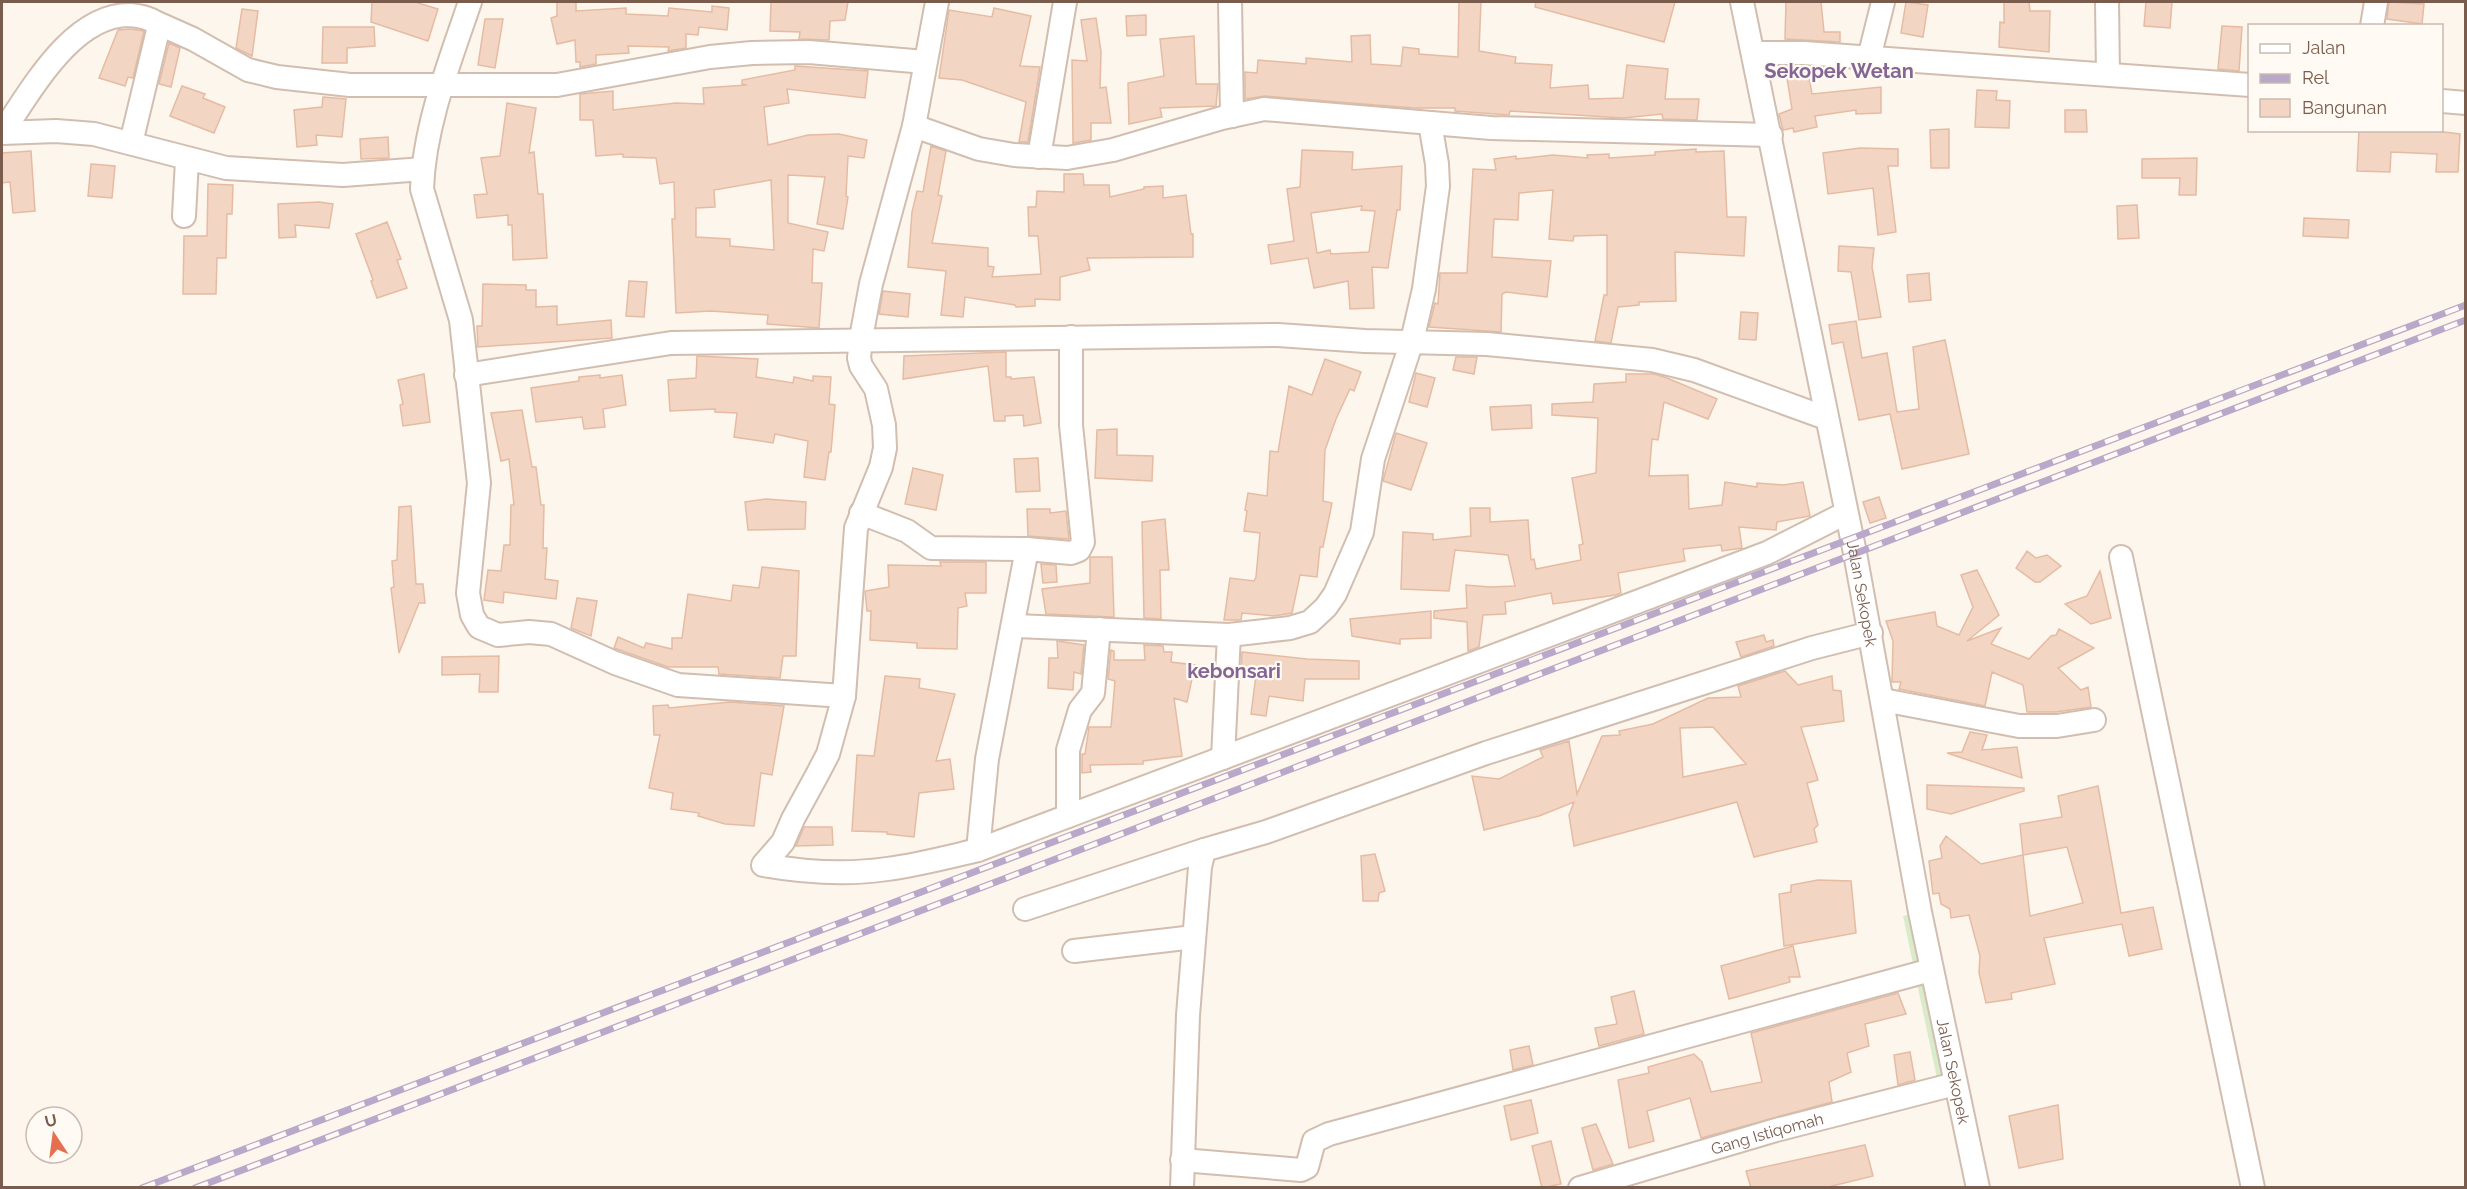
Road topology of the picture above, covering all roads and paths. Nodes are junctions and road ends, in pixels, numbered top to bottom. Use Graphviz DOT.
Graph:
graph roads {
  1 [pos="470,2"];
  2 [pos="938,2"];
  3 [pos="1065,2"];
  4 [pos="1230,2"];
  5 [pos="1742,2"];
  6 [pos="1883,2"];
  7 [pos="2107,2"];
  8 [pos="2376,2"];
  9 [pos="152,14"];
  10 [pos="2372,24"];
  11 [pos="1754,53"];
  12 [pos="1869,58"];
  13 [pos="926,62"];
  14 [pos="2108,74"];
  15 [pos="2248,85"];
  16 [pos="442,86"];
  17 [pos="2443,101"];
  18 [pos="2466,103"];
  19 [pos="1232,116"];
  20 [pos="1430,123"];
  21 [pos="914,126"];
  22 [pos="2,133"];
  23 [pos="1771,135"];
  24 [pos="130,143"];
  25 [pos="1039,157"];
  26 [pos="187,160"];
  27 [pos="423,169"];
  28 [pos="184,216"];
  29 [pos="1071,337"];
  30 [pos="861,338"];
  31 [pos="1412,341"];
  32 [pos="466,375"];
  33 [pos="1826,418"];
  34 [pos="861,513"];
  35 [pos="1846,513"];
  36 [pos="1027,549"];
  37 [pos="2121,557"];
  38 [pos="1014,626"];
  39 [pos="1099,629"];
  40 [pos="1871,633"];
  41 [pos="1229,634"];
  42 [pos="844,696"];
  43 [pos="1883,700"];
  44 [pos="2094,720"];
  45 [pos="1223,758"];
  46 [pos="1068,816"];
  47 [pos="978,850"];
  48 [pos="1204,850"];
  49 [pos="1025,909"];
  50 [pos="1194,937"];
  51 [pos="1074,951"];
  52 [pos="1931,970"];
  53 [pos="1954,1084"];
  54 [pos="1182,1160"];
  55 [pos="1182,1188"];
  56 [pos="1580,1188"];
  57 [pos="1978,1188"];
  58 [pos="2253,1188"];
  1 -- 16 [label="street"];
  2 -- 13 [label="street"];
  3 -- 25 [label="street"];
  4 -- 19 [label="street"];
  5 -- 11 [label="street, Jalan Sekopek"];
  6 -- 12 [label="street"];
  7 -- 14 [label="street"];
  8 -- 10 [label="street"];
  9 -- 16 [label="street"];
  9 -- 22 [label="street"];
  9 -- 24 [label="street"];
  11 -- 12 [label="street"];
  11 -- 23 [label="street, Jalan Sekopek"];
  12 -- 14 [label="street"];
  13 -- 16 [label="street"];
  13 -- 21 [label="street"];
  14 -- 15 [label="street"];
  16 -- 27 [label="street"];
  17 -- 18 [label="street"];
  19 -- 20 [label="street"];
  19 -- 25 [label="street"];
  20 -- 23 [label="street"];
  20 -- 31 [label="street"];
  21 -- 25 [label="street"];
  21 -- 30 [label="street"];
  22 -- 24 [label="street"];
  23 -- 33 [label="street, Jalan Sekopek"];
  24 -- 26 [label="street"];
  26 -- 27 [label="street"];
  26 -- 28 [label="street"];
  27 -- 32 [label="street"];
  29 -- 30 [label="street"];
  29 -- 31 [label="street"];
  29 -- 36 [label="street"];
  30 -- 32 [label="street"];
  30 -- 34 [label="street"];
  31 -- 33 [label="street"];
  31 -- 41 [label="street"];
  32 -- 42 [label="street"];
  33 -- 35 [label="street, Jalan Sekopek"];
  34 -- 36 [label="street"];
  34 -- 42 [label="street"];
  35 -- 40 [label="street, Jalan Sekopek"];
  35 -- 45 [label="street"];
  36 -- 38 [label="street"];
  37 -- 58 [label="street"];
  38 -- 39 [label="street"];
  38 -- 47 [label="street"];
  39 -- 41 [label="street"];
  39 -- 46 [label="street"];
  40 -- 43 [label="street, Jalan Sekopek"];
  40 -- 48 [label="street"];
  41 -- 45 [label="street"];
  42 -- 47 [label="street"];
  43 -- 44 [label="street"];
  43 -- 52 [label="street, Jalan Sekopek"];
  45 -- 46 [label="street"];
  46 -- 47 [label="street"];
  48 -- 49 [label="street"];
  48 -- 50 [label="street"];
  50 -- 51 [label="street"];
  50 -- 54 [label="street"];
  52 -- 53 [label="street, Jalan Sekopek"];
  52 -- 54 [label="street"];
  53 -- 56 [label="street, Gang Istiqomah"];
  53 -- 57 [label="street, Jalan Sekopek"];
  54 -- 55 [label="street"];
}
